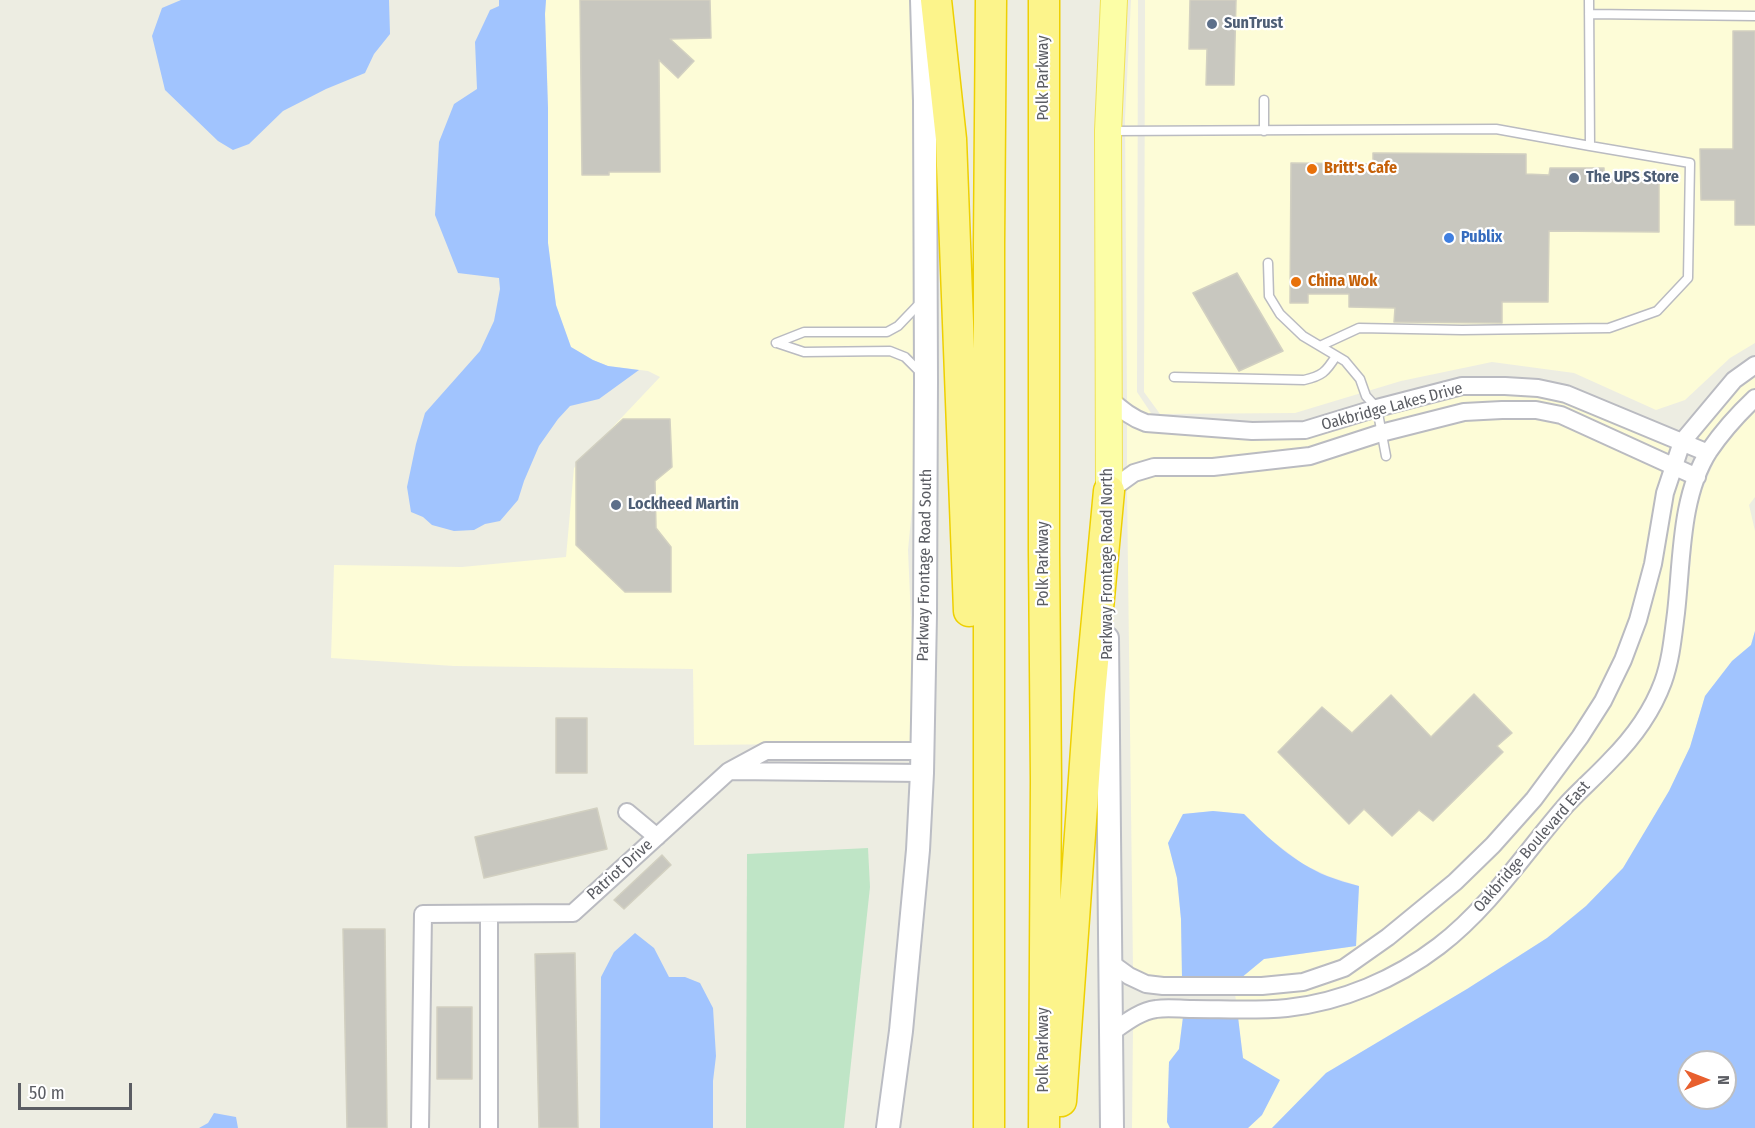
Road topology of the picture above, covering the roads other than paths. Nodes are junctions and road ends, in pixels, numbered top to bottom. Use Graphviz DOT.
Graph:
graph roads {
  1 [pos="922,0"];
  2 [pos="936,0"];
  3 [pos="991,0"];
  4 [pos="1044,0"];
  5 [pos="1114,0"];
  6 [pos="1589,0"];
  7 [pos="1589,14"];
  8 [pos="1755,16"];
  9 [pos="1264,100"];
  10 [pos="1108,131"];
  11 [pos="1264,131"];
  12 [pos="1590,146"];
  13 [pos="1268,263"];
  14 [pos="926,296"];
  15 [pos="1320,346"];
  16 [pos="1336,356"];
  17 [pos="1755,365"];
  18 [pos="1174,377"];
  19 [pos="927,382"];
  20 [pos="1108,398"];
  21 [pos="1755,398"];
  22 [pos="1377,408"];
  23 [pos="1381,433"];
  24 [pos="1682,442"];
  25 [pos="1708,453"];
  26 [pos="1386,456"];
  27 [pos="1673,466"];
  28 [pos="1697,477"];
  29 [pos="1109,491"];
  30 [pos="923,751"];
  31 [pos="729,771"];
  32 [pos="922,773"];
  33 [pos="627,812"];
  34 [pos="657,837"];
  35 [pos="489,914"];
  36 [pos="1112,963"];
  37 [pos="988,1022"];
  38 [pos="1112,1032"];
  39 [pos="420,1128"];
  40 [pos="489,1128"];
  41 [pos="888,1128"];
  42 [pos="989,1128"];
  43 [pos="1044,1128"];
  44 [pos="1059,1128"];
  45 [pos="1112,1128"];
  1 -- 14 [label="main road, Parkway Frontage Road South"];
  2 -- 37 [label="highway"];
  3 -- 37 [label="highway"];
  4 -- 43 [label="highway, Polk Parkway"];
  5 -- 10 [label="main road, Parkway Frontage Road North"];
  6 -- 7 [label="lane"];
  7 -- 8 [label="lane"];
  7 -- 12 [label="lane"];
  9 -- 11 [label="lane"];
  10 -- 11 [label="lane"];
  10 -- 20 [label="main road, Parkway Frontage Road North"];
  11 -- 12 [label="lane"];
  12 -- 15 [label="lane"];
  13 -- 15 [label="lane"];
  14 -- 19 [label="main road, Parkway Frontage Road South"];
  14 -- 19 [label="lane"];
  15 -- 16 [label="lane"];
  16 -- 18 [label="lane"];
  16 -- 22 [label="lane"];
  17 -- 24 [label="street, Oakbridge Boulevard East"];
  19 -- 30 [label="main road, Parkway Frontage Road South"];
  20 -- 22 [label="street, Oakbridge Lakes Drive"];
  20 -- 29 [label="main road, Parkway Frontage Road North"];
  21 -- 25 [label="street, Oakbridge Boulevard East"];
  22 -- 23 [label="lane"];
  22 -- 24 [label="street, Oakbridge Lakes Drive"];
  23 -- 26 [label="lane"];
  23 -- 27 [label="street, Oakbridge Lakes Drive"];
  23 -- 29 [label="street, Oakbridge Lakes Drive"];
  24 -- 25 [label="street, Oakbridge Lakes Drive"];
  24 -- 27 [label="street, Oakbridge Boulevard East"];
  25 -- 28 [label="street, Oakbridge Boulevard East"];
  27 -- 28 [label="street, Oakbridge Lakes Drive"];
  27 -- 36 [label="street, Oakbridge Boulevard East"];
  28 -- 38 [label="street, Oakbridge Boulevard East"];
  29 -- 36 [label="main road, Parkway Frontage Road North"];
  29 -- 44 [label="highway"];
  30 -- 31 [label="street, Patriot Drive"];
  30 -- 32 [label="main road, Parkway Frontage Road South"];
  31 -- 32 [label="street"];
  31 -- 34 [label="street, Patriot Drive"];
  32 -- 41 [label="main road, Parkway Frontage Road South"];
  33 -- 34 [label="street"];
  34 -- 35 [label="street, Patriot Drive"];
  35 -- 39 [label="street, Patriot Drive"];
  35 -- 40 [label="street"];
  36 -- 38 [label="main road, Parkway Frontage Road North"];
  37 -- 42 [label="highway"];
  38 -- 45 [label="main road, Parkway Frontage Road North"];
}
